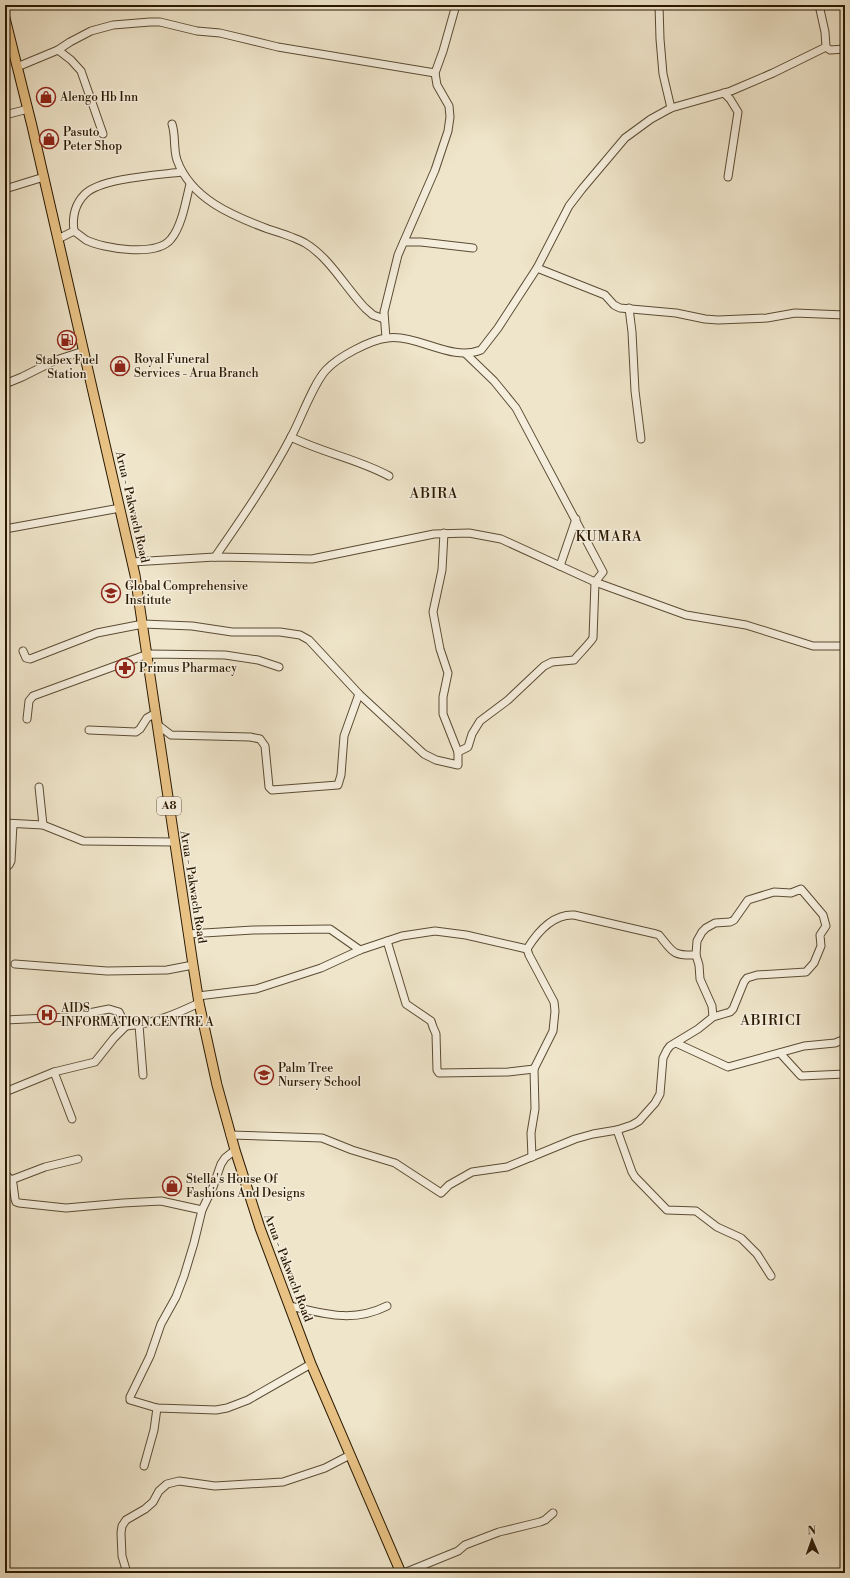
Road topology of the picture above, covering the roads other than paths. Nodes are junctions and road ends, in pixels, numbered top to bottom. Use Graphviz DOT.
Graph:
graph roads {
  1 [pos="12,5"];
  2 [pos="456,5"];
  3 [pos="659,5"];
  4 [pos="819,5"];
  5 [pos="5,6"];
  6 [pos="6,24"];
  7 [pos="826,47"];
  8 [pos="845,49"];
  9 [pos="58,50"];
  10 [pos="17,67"];
  11 [pos="435,73"];
  12 [pos="724,93"];
  13 [pos="671,108"];
  14 [pos="28,109"];
  15 [pos="5,115"];
  16 [pos="172,124"];
  17 [pos="103,134"];
  18 [pos="182,172"];
  19 [pos="44,177"];
  20 [pos="728,177"];
  21 [pos="190,184"];
  22 [pos="5,189"];
  23 [pos="74,231"];
  24 [pos="58,239"];
  25 [pos="404,242"];
  26 [pos="473,248"];
  27 [pos="537,268"];
  28 [pos="629,308"];
  29 [pos="845,315"];
  30 [pos="384,319"];
  31 [pos="386,338"];
  32 [pos="84,351"];
  33 [pos="466,354"];
  34 [pos="5,384"];
  35 [pos="291,437"];
  36 [pos="641,439"];
  37 [pos="389,476"];
  38 [pos="120,508"];
  39 [pos="576,519"];
  40 [pos="5,529"];
  41 [pos="444,532"];
  42 [pos="215,557"];
  43 [pos="132,562"];
  44 [pos="560,566"];
  45 [pos="595,582"];
  46 [pos="143,624"];
  47 [pos="845,646"];
  48 [pos="23,651"];
  49 [pos="148,654"];
  50 [pos="279,667"];
  51 [pos="359,694"];
  52 [pos="156,712"];
  53 [pos="28,719"];
  54 [pos="158,726"];
  55 [pos="89,730"];
  56 [pos="458,752"];
  57 [pos="39,788"];
  58 [pos="5,823"];
  59 [pos="13,824"];
  60 [pos="43,825"];
  61 [pos="174,842"];
  62 [pos="5,868"];
  63 [pos="188,934"];
  64 [pos="387,941"];
  65 [pos="527,949"];
  66 [pos="360,950"];
  67 [pos="696,955"];
  68 [pos="15,964"];
  69 [pos="193,964"];
  70 [pos="199,1000"];
  71 [pos="713,1017"];
  72 [pos="5,1020"];
  73 [pos="139,1025"];
  74 [pos="126,1026"];
  75 [pos="845,1039"];
  76 [pos="676,1043"];
  77 [pos="780,1053"];
  78 [pos="534,1069"];
  79 [pos="54,1072"];
  80 [pos="845,1074"];
  81 [pos="143,1075"];
  82 [pos="5,1092"];
  83 [pos="72,1119"];
  84 [pos="617,1130"];
  85 [pos="230,1135"];
  86 [pos="235,1150"];
  87 [pos="532,1157"];
  88 [pos="78,1158"];
  89 [pos="5,1174"];
  90 [pos="11,1180"];
  91 [pos="202,1210"];
  92 [pos="771,1276"];
  93 [pos="290,1306"];
  94 [pos="387,1306"];
  95 [pos="311,1364"];
  96 [pos="157,1408"];
  97 [pos="350,1454"];
  98 [pos="144,1466"];
  99 [pos="553,1513"];
  100 [pos="127,1573"];
  101 [pos="401,1573"];
  102 [pos="404,1573"];
  1 -- 5 [label="street"];
  2 -- 11 [label="street"];
  3 -- 13 [label="street"];
  4 -- 7 [label="street"];
  6 -- 10 [label="main road, Arua - Pakwach Road / A8"];
  7 -- 8 [label="street"];
  7 -- 12 [label="street"];
  9 -- 10 [label="street"];
  9 -- 11 [label="street"];
  9 -- 17 [label="street"];
  10 -- 14 [label="main road, Arua - Pakwach Road / A8"];
  11 -- 25 [label="street"];
  12 -- 13 [label="street"];
  12 -- 20 [label="street"];
  13 -- 27 [label="street"];
  14 -- 15 [label="street"];
  14 -- 19 [label="main road, Arua - Pakwach Road / A8"];
  16 -- 18 [label="street"];
  18 -- 21 [label="street"];
  18 -- 23 [label="street"];
  19 -- 22 [label="street"];
  19 -- 24 [label="main road, Arua - Pakwach Road / A8"];
  21 -- 23 [label="street"];
  21 -- 30 [label="street"];
  23 -- 24 [label="street"];
  24 -- 32 [label="main road, Arua - Pakwach Road / A8"];
  25 -- 26 [label="street"];
  25 -- 30 [label="street"];
  27 -- 28 [label="street"];
  27 -- 33 [label="street"];
  28 -- 29 [label="street"];
  28 -- 36 [label="street"];
  30 -- 31 [label="street"];
  31 -- 33 [label="street"];
  31 -- 35 [label="street"];
  32 -- 34 [label="street"];
  32 -- 38 [label="main road, Arua - Pakwach Road / A8"];
  33 -- 39 [label="street"];
  35 -- 37 [label="street"];
  35 -- 42 [label="street"];
  38 -- 40 [label="street"];
  38 -- 43 [label="main road, Arua - Pakwach Road / A8"];
  39 -- 44 [label="street"];
  39 -- 45 [label="street"];
  41 -- 42 [label="street"];
  41 -- 44 [label="street"];
  41 -- 56 [label="street"];
  42 -- 43 [label="street"];
  43 -- 46 [label="main road, Arua - Pakwach Road / A8"];
  44 -- 45 [label="street"];
  45 -- 47 [label="street"];
  45 -- 56 [label="street"];
  46 -- 48 [label="street"];
  46 -- 49 [label="main road, Arua - Pakwach Road / A8"];
  46 -- 51 [label="street"];
  49 -- 50 [label="street"];
  49 -- 52 [label="main road, Arua - Pakwach Road / A8"];
  49 -- 53 [label="street"];
  51 -- 54 [label="street"];
  51 -- 56 [label="street"];
  52 -- 54 [label="main road, Arua - Pakwach Road / A8"];
  52 -- 55 [label="street"];
  54 -- 61 [label="main road, Arua - Pakwach Road / A8"];
  57 -- 60 [label="street"];
  58 -- 59 [label="street"];
  59 -- 60 [label="street"];
  59 -- 62 [label="street"];
  60 -- 61 [label="street"];
  61 -- 63 [label="main road, Arua - Pakwach Road / A8"];
  63 -- 66 [label="street"];
  63 -- 69 [label="main road, Arua - Pakwach Road / A8"];
  64 -- 65 [label="street"];
  64 -- 66 [label="street"];
  64 -- 78 [label="street"];
  65 -- 67 [label="street"];
  65 -- 78 [label="street"];
  66 -- 70 [label="street"];
  67 -- 71 [label="street"];
  67 -- 71 [label="street"];
  68 -- 69 [label="street"];
  69 -- 70 [label="main road, Arua - Pakwach Road / A8"];
  70 -- 73 [label="street"];
  70 -- 85 [label="main road, Arua - Pakwach Road / A8"];
  71 -- 76 [label="street"];
  72 -- 74 [label="street"];
  73 -- 74 [label="street"];
  73 -- 81 [label="street"];
  74 -- 79 [label="street"];
  75 -- 77 [label="street"];
  76 -- 77 [label="street"];
  76 -- 84 [label="street"];
  77 -- 80 [label="street"];
  78 -- 87 [label="street"];
  79 -- 82 [label="street"];
  79 -- 83 [label="street"];
  84 -- 87 [label="street"];
  84 -- 92 [label="street"];
  85 -- 86 [label="main road, Arua - Pakwach Road / A8"];
  85 -- 87 [label="street"];
  86 -- 91 [label="street"];
  86 -- 93 [label="main road, Arua - Pakwach Road / A8"];
  88 -- 90 [label="street"];
  89 -- 90 [label="street"];
  90 -- 91 [label="street"];
  91 -- 96 [label="street"];
  93 -- 94 [label="street"];
  93 -- 95 [label="main road, Arua - Pakwach Road / A8"];
  95 -- 96 [label="street"];
  95 -- 97 [label="main road, Arua - Pakwach Road / A8"];
  96 -- 98 [label="street"];
  97 -- 100 [label="street"];
  97 -- 101 [label="main road, Arua - Pakwach Road / A8"];
  99 -- 102 [label="street"];
}
